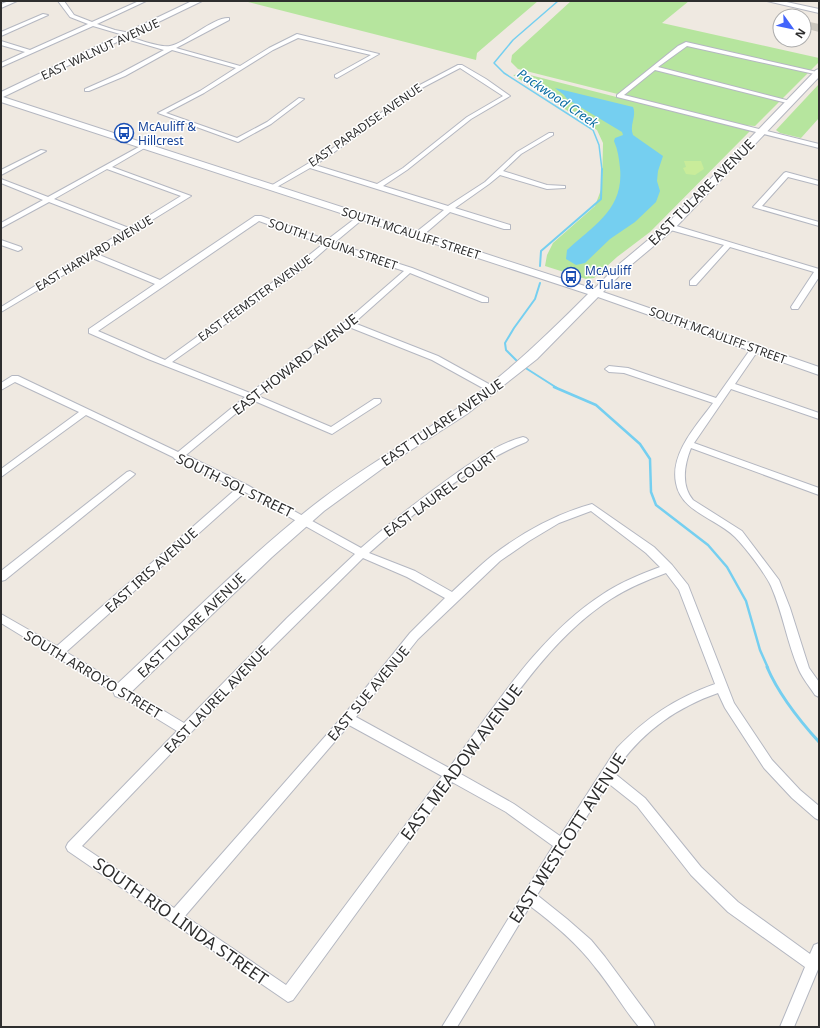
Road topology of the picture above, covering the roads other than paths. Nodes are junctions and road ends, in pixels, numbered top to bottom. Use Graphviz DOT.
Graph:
graph roads {
  1 [pos="14,1"];
  2 [pos="70,1"];
  3 [pos="143,1"];
  4 [pos="196,1"];
  5 [pos="771,1"];
  6 [pos="790,1"];
  7 [pos="1,2"];
  8 [pos="62,2"];
  9 [pos="7,3"];
  10 [pos="1,6"];
  11 [pos="819,7"];
  12 [pos="819,11"];
  13 [pos="45,15"];
  14 [pos="226,19"];
  15 [pos="92,24"];
  16 [pos="1,34"];
  17 [pos="126,35"];
  18 [pos="1,43"];
  19 [pos="171,48"];
  20 [pos="30,52"];
  21 [pos="1,65"];
  22 [pos="241,68"];
  23 [pos="653,68"];
  24 [pos="818,73"];
  25 [pos="337,76"];
  26 [pos="1,89"];
  27 [pos="87,90"];
  28 [pos="1,95"];
  29 [pos="1,98"];
  30 [pos="301,99"];
  31 [pos="791,102"];
  32 [pos="762,132"];
  33 [pos="550,134"];
  34 [pos="146,145"];
  35 [pos="819,146"];
  36 [pos="43,151"];
  37 [pos="309,165"];
  38 [pos="107,167"];
  39 [pos="498,172"];
  40 [pos="1,173"];
  41 [pos="1,181"];
  42 [pos="819,183"];
  43 [pos="273,187"];
  44 [pos="377,187"];
  45 [pos="563,187"];
  46 [pos="48,200"];
  47 [pos="449,209"];
  48 [pos="361,216"];
  49 [pos="819,224"];
  50 [pos="1,226"];
  51 [pos="670,226"];
  52 [pos="507,228"];
  53 [pos="130,231"];
  54 [pos="418,235"];
  55 [pos="1,242"];
  56 [pos="328,244"];
  57 [pos="729,244"];
  58 [pos="18,249"];
  59 [pos="92,254"];
  60 [pos="409,270"];
  61 [pos="819,271"];
  62 [pos="693,283"];
  63 [pos="160,284"];
  64 [pos="597,293"];
  65 [pos="485,300"];
  66 [pos="795,307"];
  67 [pos="1,310"];
  68 [pos="348,324"];
  69 [pos="755,349"];
  70 [pos="166,363"];
  71 [pos="609,369"];
  72 [pos="819,370"];
  73 [pos="729,385"];
  74 [pos="1,387"];
  75 [pos="493,390"];
  76 [pos="252,396"];
  77 [pos="378,401"];
  78 [pos="717,401"];
  79 [pos="85,412"];
  80 [pos="819,416"];
  81 [pos="523,440"];
  82 [pos="688,444"];
  83 [pos="178,457"];
  84 [pos="1,474"];
  85 [pos="130,474"];
  86 [pos="244,488"];
  87 [pos="819,492"];
  88 [pos="304,520"];
  89 [pos="361,553"];
  90 [pos="668,568"];
  91 [pos="1,577"];
  92 [pos="453,598"];
  93 [pos="1,618"];
  94 [pos="58,652"];
  95 [pos="721,687"];
  96 [pos="121,691"];
  97 [pos="819,692"];
  98 [pos="348,718"];
  99 [pos="185,730"];
  100 [pos="451,775"];
  101 [pos="607,775"];
  102 [pos="819,814"];
  103 [pos="562,845"];
  104 [pos="73,847"];
  105 [pos="528,897"];
  106 [pos="175,917"];
  107 [pos="819,950"];
  108 [pos="813,964"];
  109 [pos="288,995"];
  110 [pos="449,1027"];
  111 [pos="648,1027"];
  112 [pos="787,1027"];
  1 -- 9 [label="street"];
  2 -- 8 [label="street"];
  3 -- 15 [label="street"];
  4 -- 17 [label="street, EAST WALNUT AVENUE"];
  5 -- 12 [label="street"];
  6 -- 11 [label="street"];
  7 -- 9 [label="street"];
  8 -- 15 [label="street"];
  9 -- 10 [label="street"];
  13 -- 16 [label="street"];
  14 -- 19 [label="street"];
  15 -- 17 [label="street"];
  15 -- 20 [label="street"];
  17 -- 19 [label="street"];
  17 -- 26 [label="street, EAST WALNUT AVENUE"];
  17 -- 28 [label="street, EAST WALNUT AVENUE"];
  18 -- 20 [label="street"];
  19 -- 22 [label="street"];
  19 -- 27 [label="street"];
  20 -- 21 [label="street"];
  22 -- 25 [label="street"];
  22 -- 30 [label="street"];
  23 -- 24 [label="street"];
  23 -- 31 [label="street"];
  23 -- 32 [label="street"];
  24 -- 31 [label="street, EAST TULARE AVENUE"];
  29 -- 34 [label="street, SOUTH MCAULIFF STREET"];
  31 -- 32 [label="street, EAST TULARE AVENUE"];
  32 -- 35 [label="street"];
  32 -- 51 [label="street, EAST TULARE AVENUE"];
  33 -- 39 [label="street"];
  34 -- 38 [label="street"];
  34 -- 43 [label="street, SOUTH MCAULIFF STREET"];
  36 -- 40 [label="street"];
  37 -- 43 [label="street, EAST PARADISE AVENUE"];
  37 -- 44 [label="street"];
  37 -- 44 [label="street, EAST PARADISE AVENUE"];
  38 -- 46 [label="street"];
  38 -- 53 [label="street, EAST HARVARD AVENUE"];
  39 -- 45 [label="street"];
  39 -- 47 [label="street"];
  41 -- 46 [label="street"];
  42 -- 49 [label="street"];
  43 -- 48 [label="street, SOUTH MCAULIFF STREET"];
  44 -- 47 [label="street"];
  46 -- 50 [label="street"];
  46 -- 53 [label="street"];
  47 -- 52 [label="street"];
  47 -- 54 [label="street"];
  48 -- 54 [label="street, SOUTH MCAULIFF STREET"];
  48 -- 56 [label="street, EAST FEEMSTER AVENUE"];
  51 -- 57 [label="street"];
  51 -- 64 [label="street, EAST TULARE AVENUE"];
  53 -- 59 [label="street, EAST HARVARD AVENUE"];
  54 -- 64 [label="street, SOUTH MCAULIFF STREET"];
  55 -- 58 [label="street"];
  56 -- 60 [label="street, SOUTH LAGUNA STREET"];
  56 -- 63 [label="street, SOUTH LAGUNA STREET"];
  56 -- 70 [label="street, EAST FEEMSTER AVENUE"];
  57 -- 61 [label="street"];
  57 -- 62 [label="street"];
  59 -- 63 [label="street"];
  59 -- 67 [label="street, EAST HARVARD AVENUE"];
  60 -- 65 [label="street, SOUTH LAGUNA STREET"];
  60 -- 68 [label="street, EAST HOWARD AVENUE"];
  61 -- 66 [label="street"];
  63 -- 70 [label="street"];
  64 -- 69 [label="street, SOUTH MCAULIFF STREET"];
  64 -- 75 [label="street, EAST TULARE AVENUE"];
  68 -- 75 [label="street"];
  68 -- 76 [label="street, EAST HOWARD AVENUE"];
  69 -- 72 [label="street, SOUTH MCAULIFF STREET"];
  69 -- 73 [label="street"];
  70 -- 76 [label="street"];
  71 -- 78 [label="street"];
  73 -- 78 [label="street"];
  73 -- 80 [label="street"];
  74 -- 79 [label="street, SOUTH SOL STREET"];
  75 -- 88 [label="street, EAST TULARE AVENUE"];
  76 -- 77 [label="street"];
  76 -- 83 [label="street, EAST HOWARD AVENUE"];
  78 -- 82 [label="street"];
  79 -- 83 [label="street, SOUTH SOL STREET"];
  79 -- 84 [label="street"];
  81 -- 89 [label="street, EAST LAUREL COURT"];
  82 -- 87 [label="street"];
  82 -- 97 [label="street"];
  83 -- 86 [label="street, SOUTH SOL STREET"];
  85 -- 91 [label="street"];
  86 -- 88 [label="street, SOUTH SOL STREET"];
  86 -- 94 [label="street, EAST IRIS AVENUE"];
  88 -- 89 [label="street, SOUTH SOL STREET"];
  88 -- 96 [label="street, EAST TULARE AVENUE"];
  89 -- 92 [label="street, SOUTH SOL STREET"];
  89 -- 99 [label="street, EAST LAUREL AVENUE"];
  90 -- 92 [label="street, EAST SUE AVENUE"];
  90 -- 95 [label="street"];
  90 -- 100 [label="street, EAST MEADOW AVENUE"];
  92 -- 98 [label="street, EAST SUE AVENUE"];
  93 -- 94 [label="street, SOUTH ARROYO STREET"];
  94 -- 96 [label="street, SOUTH ARROYO STREET"];
  95 -- 101 [label="street, EAST WESTCOTT AVENUE"];
  95 -- 102 [label="street"];
  96 -- 99 [label="street, SOUTH ARROYO STREET"];
  98 -- 100 [label="street"];
  98 -- 106 [label="street, EAST SUE AVENUE"];
  99 -- 104 [label="street, EAST LAUREL AVENUE"];
  100 -- 103 [label="street"];
  100 -- 109 [label="street, EAST MEADOW AVENUE"];
  101 -- 103 [label="street, EAST WESTCOTT AVENUE"];
  101 -- 108 [label="street"];
  103 -- 105 [label="street, EAST WESTCOTT AVENUE"];
  104 -- 106 [label="street, SOUTH RIO LINDA STREET"];
  105 -- 110 [label="street, EAST WESTCOTT AVENUE"];
  105 -- 111 [label="street"];
  106 -- 109 [label="street, SOUTH RIO LINDA STREET"];
  107 -- 108 [label="street"];
  108 -- 112 [label="street"];
}
